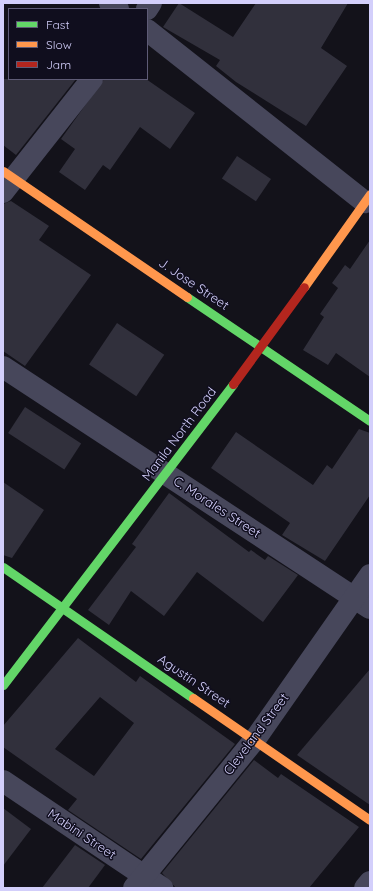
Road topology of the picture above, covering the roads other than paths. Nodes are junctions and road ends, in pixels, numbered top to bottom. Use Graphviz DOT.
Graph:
graph roads {
  1 [pos="148,31"];
  2 [pos="91,80"];
  3 [pos="6,181"];
  4 [pos="368,200"];
  5 [pos="262,346"];
  6 [pos="3,367"];
  7 [pos="370,421"];
  8 [pos="165,474"];
  9 [pos="3,567"];
  10 [pos="370,575"];
  11 [pos="362,603"];
  12 [pos="62,609"];
  13 [pos="3,685"];
  14 [pos="256,738"];
  15 [pos="3,781"];
  16 [pos="370,820"];
  17 [pos="139,882"];
  18 [pos="370,882"];
  19 [pos="162,888"];
  20 [pos="365,888"];
  1 -- 4 [label="street"];
  2 -- 3 [label="street"];
  3 -- 5 [label="main road, J. Jose Street"];
  4 -- 5 [label="main road, Manila North Road"];
  5 -- 7 [label="main road, J. Jose Street"];
  5 -- 8 [label="main road, Manila North Road"];
  6 -- 8 [label="street, C. Morales Street"];
  8 -- 11 [label="street, C. Morales Street"];
  8 -- 12 [label="main road, Manila North Road"];
  9 -- 12 [label="main road, Agustin Street"];
  10 -- 11 [label="street, Cleveland Street"];
  11 -- 14 [label="street, Cleveland Street"];
  12 -- 13 [label="main road, Manila North Road"];
  12 -- 14 [label="main road, Agustin Street"];
  14 -- 16 [label="main road, Agustin Street"];
  14 -- 17 [label="street, Cleveland Street"];
  15 -- 17 [label="street, Mabini Street"];
  17 -- 19 [label="street, Mabini Street"];
  18 -- 20 [label="street"];
}
